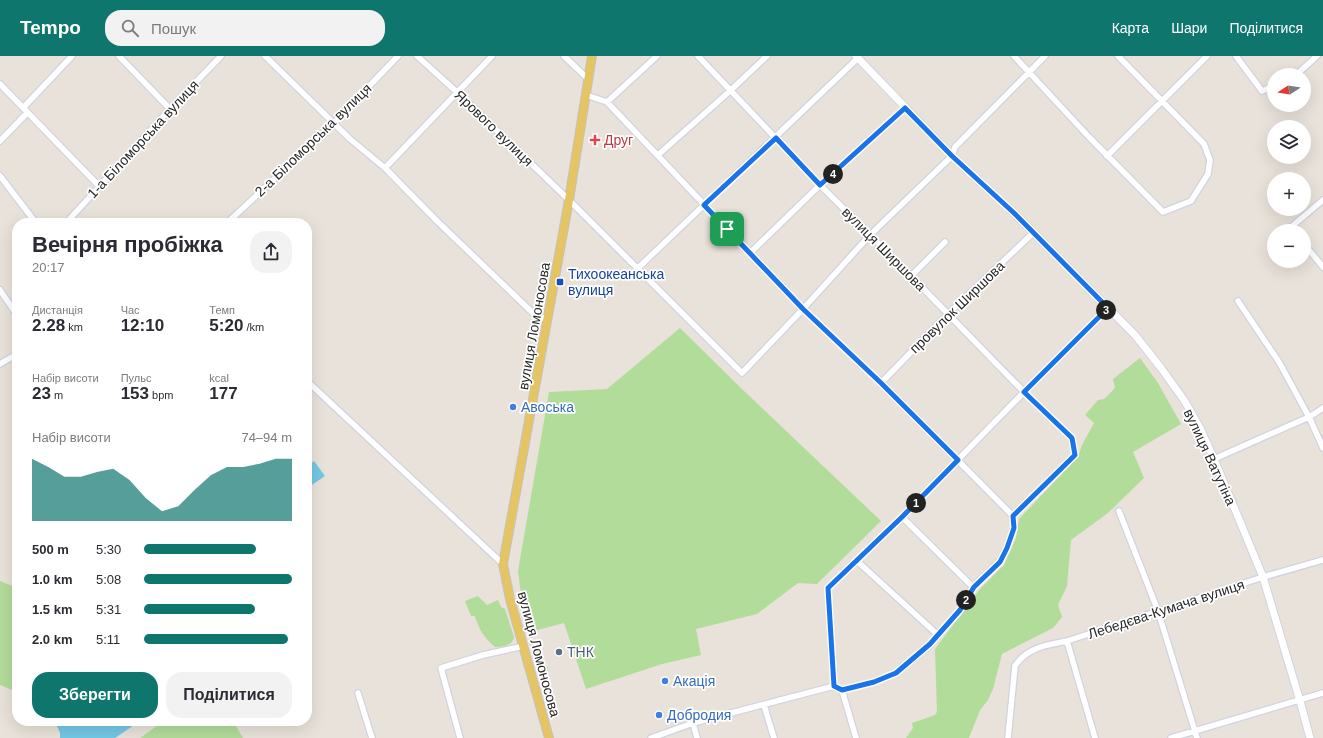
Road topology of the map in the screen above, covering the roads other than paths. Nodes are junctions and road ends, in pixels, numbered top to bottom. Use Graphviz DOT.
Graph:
graph roads {
  1 [pos="72,56"];
  2 [pos="119,56"];
  3 [pos="221,56"];
  4 [pos="265,56"];
  5 [pos="398,56"];
  6 [pos="417,56"];
  7 [pos="492,56"];
  8 [pos="564,56"];
  9 [pos="592,56"];
  10 [pos="657,56"];
  11 [pos="698,56"];
  12 [pos="766,56"];
  13 [pos="1014,56"];
  14 [pos="1045,56"];
  15 [pos="1118,56"];
  16 [pos="1207,56"];
  17 [pos="1236,56"];
  18 [pos="1317,56"];
  19 [pos="857,57"];
  20 [pos="1304,68"];
  21 [pos="1030,72"];
  22 [pos="588,79"];
  23 [pos="0,84"];
  24 [pos="1267,89"];
  25 [pos="731,90"];
  26 [pos="458,93"];
  27 [pos="586,95"];
  28 [pos="607,102"];
  29 [pos="1162,102"];
  30 [pos="23,108"];
  31 [pos="905,108"];
  32 [pos="170,109"];
  33 [pos="27,113"];
  34 [pos="334,124"];
  35 [pos="776,138"];
  36 [pos="0,141"];
  37 [pos="658,155"];
  38 [pos="952,156"];
  39 [pos="1107,156"];
  40 [pos="385,168"];
  41 [pos="0,176"];
  42 [pos="820,185"];
  43 [pos="99,186"];
  44 [pos="569,200"];
  45 [pos="1323,200"];
  46 [pos="704,205"];
  47 [pos="32,218"];
  48 [pos="71,218"];
  49 [pos="232,218"];
  50 [pos="1297,224"];
  51 [pos="1033,233"];
  52 [pos="870,235"];
  53 [pos="945,242"];
  54 [pos="1311,252"];
  55 [pos="750,253"];
  56 [pos="1323,267"];
  57 [pos="638,268"];
  58 [pos="911,276"];
  59 [pos="0,290"];
  60 [pos="1238,301"];
  61 [pos="12,308"];
  62 [pos="1108,308"];
  63 [pos="803,309"];
  64 [pos="948,314"];
  65 [pos="548,319"];
  66 [pos="12,357"];
  67 [pos="0,364"];
  68 [pos="881,383"];
  69 [pos="312,386"];
  70 [pos="1024,392"];
  71 [pos="1323,408"];
  72 [pos="1309,417"];
  73 [pos="1323,448"];
  74 [pos="1214,458"];
  75 [pos="958,460"];
  76 [pos="1119,511"];
  77 [pos="1013,516"];
  78 [pos="902,517"];
  79 [pos="1323,560"];
  80 [pos="857,561"];
  81 [pos="503,564"];
  82 [pos="1263,577"];
  83 [pos="974,587"];
  84 [pos="1158,611"];
  85 [pos="938,635"];
  86 [pos="1067,641"];
  87 [pos="524,646"];
  88 [pos="834,686"];
  89 [pos="842,690"];
  90 [pos="358,693"];
  91 [pos="1323,694"];
  92 [pos="1300,701"];
  93 [pos="764,705"];
  94 [pos="693,723"];
  95 [pos="1194,730"];
  96 [pos="372,738"];
  97 [pos="460,738"];
  98 [pos="549,738"];
  99 [pos="651,738"];
  100 [pos="697,738"];
  101 [pos="774,738"];
  102 [pos="856,738"];
  103 [pos="1008,738"];
  104 [pos="1095,738"];
  105 [pos="1171,738"];
  106 [pos="1197,738"];
  107 [pos="1310,738"];
  1 -- 30 [label="street"];
  2 -- 32 [label="street"];
  3 -- 32 [label="street, 1-а Біломорська вулиця"];
  4 -- 34 [label="street"];
  5 -- 34 [label="street, 2-а Біломорська вулиця"];
  6 -- 26 [label="street, Ярового вулиця"];
  7 -- 26 [label="street"];
  8 -- 22 [label="street"];
  9 -- 22 [label="main road, вулиця Ломоносова"];
  10 -- 28 [label="street"];
  11 -- 25 [label="street, вулиця Ширшова"];
  12 -- 25 [label="street"];
  13 -- 21 [label="street"];
  14 -- 21 [label="street"];
  15 -- 29 [label="street"];
  16 -- 29 [label="street"];
  17 -- 24 [label="street"];
  18 -- 20 [label="street"];
  19 -- 31 [label="street, вулиця Ватутіна"];
  19 -- 35 [label="street"];
  21 -- 38 [label="street"];
  21 -- 39 [label="street"];
  22 -- 27 [label="main road, вулиця Ломоносова"];
  23 -- 30 [label="street"];
  25 -- 35 [label="street, вулиця Ширшова"];
  25 -- 37 [label="street"];
  26 -- 40 [label="street"];
  26 -- 44 [label="street, Ярового вулиця"];
  27 -- 28 [label="street"];
  27 -- 44 [label="main road, вулиця Ломоносова"];
  28 -- 37 [label="street"];
  29 -- 39 [label="street"];
  29 -- 39 [label="street"];
  30 -- 33 [label="street"];
  31 -- 38 [label="street, вулиця Ватутіна"];
  31 -- 42 [label="street"];
  32 -- 43 [label="street, 1-а Біломорська вулиця"];
  33 -- 36 [label="street"];
  33 -- 43 [label="street"];
  34 -- 40 [label="street"];
  34 -- 49 [label="street, 2-а Біломорська вулиця"];
  35 -- 42 [label="street, вулиця Ширшова"];
  35 -- 46 [label="street"];
  37 -- 46 [label="street"];
  38 -- 51 [label="street, вулиця Ватутіна"];
  38 -- 52 [label="street"];
  40 -- 65 [label="street"];
  41 -- 47 [label="street"];
  42 -- 52 [label="street, вулиця Ширшова"];
  42 -- 55 [label="street"];
  43 -- 48 [label="street, 1-а Біломорська вулиця"];
  44 -- 57 [label="street, Ярового вулиця"];
  44 -- 65 [label="main road, вулиця Ломоносова"];
  45 -- 50 [label="street"];
  46 -- 55 [label="street"];
  46 -- 57 [label="street"];
  51 -- 62 [label="street, вулиця Ватутіна"];
  51 -- 64 [label="street, провулок Ширшова"];
  52 -- 58 [label="street, вулиця Ширшова"];
  52 -- 63 [label="street"];
  53 -- 58 [label="street"];
  54 -- 56 [label="street"];
  55 -- 63 [label="street"];
  57 -- 63 [label="street, Ярового вулиця"];
  58 -- 64 [label="street, вулиця Ширшова"];
  59 -- 61 [label="street"];
  60 -- 72 [label="street"];
  62 -- 70 [label="street"];
  62 -- 74 [label="street, вулиця Ватутіна"];
  63 -- 68 [label="street"];
  64 -- 68 [label="street, провулок Ширшова"];
  64 -- 70 [label="street, вулиця Ширшова"];
  65 -- 81 [label="main road, вулиця Ломоносова"];
  66 -- 67 [label="street"];
  68 -- 75 [label="street"];
  69 -- 81 [label="street"];
  70 -- 75 [label="street"];
  70 -- 77 [label="street, вулиця Ширшова"];
  71 -- 72 [label="street"];
  72 -- 73 [label="street"];
  72 -- 74 [label="street"];
  74 -- 82 [label="street, вулиця Ватутіна"];
  75 -- 77 [label="street"];
  75 -- 78 [label="street"];
  76 -- 84 [label="street"];
  77 -- 83 [label="street"];
  78 -- 80 [label="street"];
  78 -- 83 [label="street"];
  79 -- 82 [label="street, Лебедєва-Кумача вулиця"];
  80 -- 85 [label="street"];
  80 -- 88 [label="street"];
  81 -- 87 [label="main road, вулиця Ломоносова"];
  82 -- 84 [label="street, Лебедєва-Кумача вулиця"];
  82 -- 92 [label="street, вулиця Ватутіна"];
  83 -- 85 [label="street"];
  84 -- 86 [label="street, Лебедєва-Кумача вулиця"];
  84 -- 95 [label="street"];
  85 -- 89 [label="street"];
  86 -- 103 [label="street, Лебедєва-Кумача вулиця"];
  86 -- 104 [label="street"];
  87 -- 97 [label="street"];
  87 -- 98 [label="main road, вулиця Ломоносова"];
  88 -- 89 [label="street"];
  88 -- 93 [label="street"];
  89 -- 102 [label="street"];
  90 -- 96 [label="street"];
  91 -- 92 [label="street"];
  92 -- 95 [label="street"];
  92 -- 107 [label="street, вулиця Ватутіна"];
  93 -- 94 [label="street"];
  93 -- 101 [label="street"];
  94 -- 99 [label="street"];
  94 -- 100 [label="street"];
  95 -- 105 [label="street"];
  95 -- 106 [label="street"];
}
